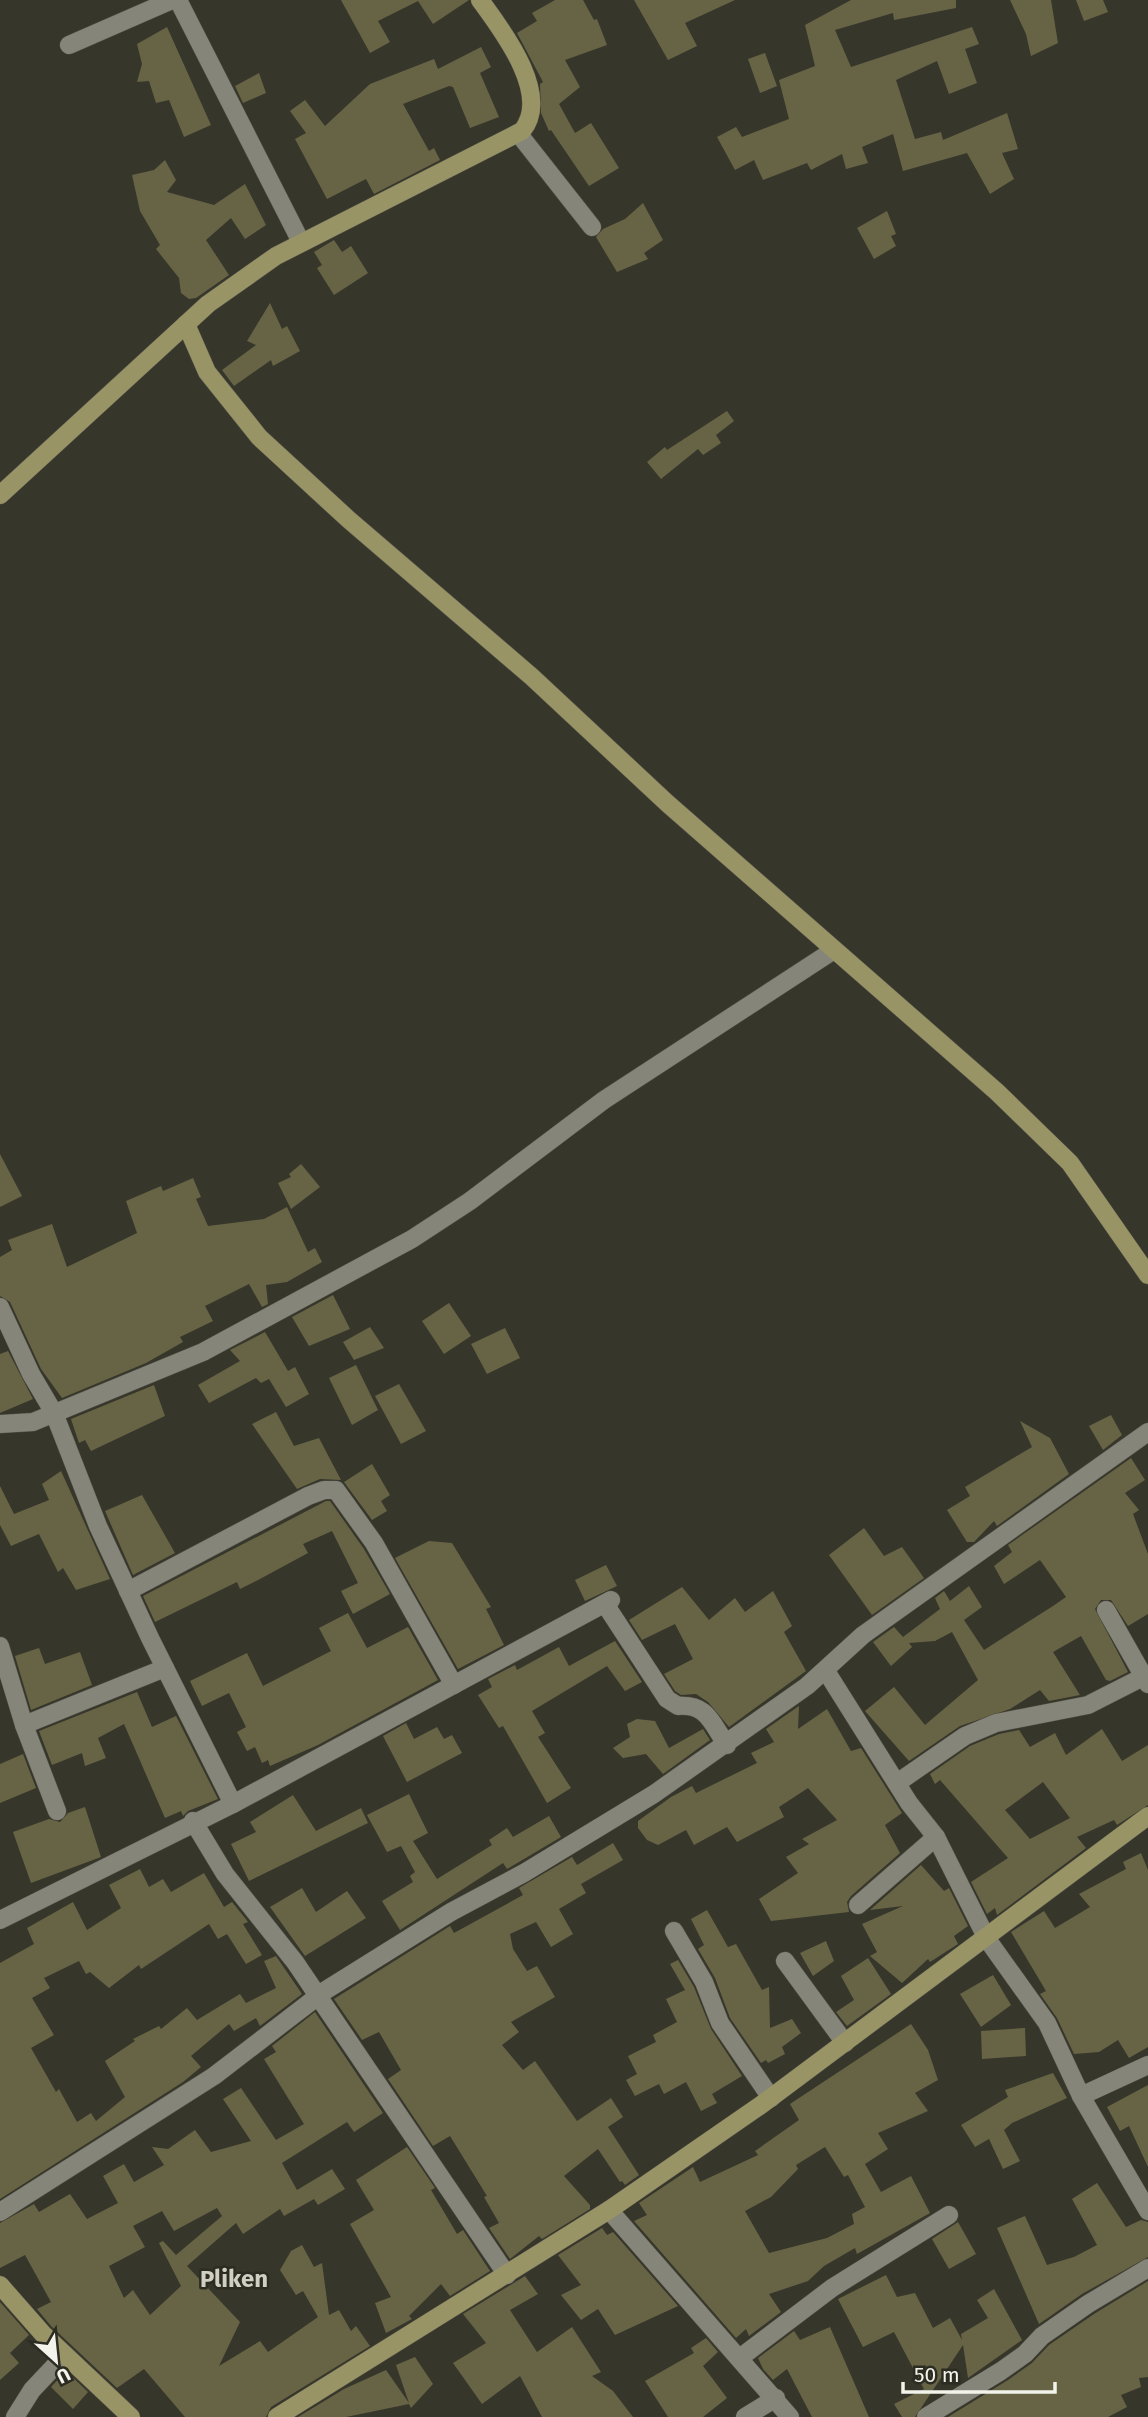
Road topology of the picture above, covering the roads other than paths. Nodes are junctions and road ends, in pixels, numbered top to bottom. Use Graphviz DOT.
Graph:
graph roads {
  1 [pos="172,0"];
  2 [pos="178,0"];
  3 [pos="480,0"];
  4 [pos="69,45"];
  5 [pos="518,133"];
  6 [pos="592,227"];
  7 [pos="301,243"];
  8 [pos="188,322"];
  9 [pos="0,495"];
  10 [pos="834,950"];
  11 [pos="1148,1275"];
  12 [pos="0,1307"];
  13 [pos="54,1413"];
  14 [pos="0,1424"];
  15 [pos="1148,1432"];
  16 [pos="128,1591"];
  17 [pos="1106,1610"];
  18 [pos="0,1646"];
  19 [pos="165,1668"];
  20 [pos="826,1671"];
  21 [pos="1145,1680"];
  22 [pos="454,1685"];
  23 [pos="24,1725"];
  24 [pos="727,1745"];
  25 [pos="897,1783"];
  26 [pos="233,1804"];
  27 [pos="57,1811"];
  28 [pos="1148,1816"];
  29 [pos="193,1821"];
  30 [pos="936,1837"];
  31 [pos="858,1905"];
  32 [pos="0,1920"];
  33 [pos="674,1931"];
  34 [pos="987,1939"];
  35 [pos="785,1961"];
  36 [pos="317,1997"];
  37 [pos="845,2043"];
  38 [pos="1148,2065"];
  39 [pos="1081,2096"];
  40 [pos="771,2098"];
  41 [pos="609,2210"];
  42 [pos="1148,2211"];
  43 [pos="0,2212"];
  44 [pos="949,2215"];
  45 [pos="1148,2268"];
  46 [pos="507,2275"];
  47 [pos="0,2285"];
  48 [pos="65,2355"];
  49 [pos="741,2357"];
  50 [pos="776,2398"];
  51 [pos="15,2417"];
  52 [pos="131,2417"];
  53 [pos="277,2417"];
  54 [pos="745,2417"];
  55 [pos="790,2417"];
  56 [pos="926,2417"];
  1 -- 4 [label="street"];
  2 -- 7 [label="street"];
  3 -- 5 [label="street"];
  5 -- 6 [label="street"];
  5 -- 7 [label="street"];
  7 -- 8 [label="street"];
  8 -- 9 [label="street"];
  8 -- 10 [label="street"];
  10 -- 11 [label="street"];
  10 -- 13 [label="street"];
  12 -- 13 [label="street"];
  13 -- 14 [label="street"];
  13 -- 16 [label="street"];
  15 -- 20 [label="street"];
  16 -- 19 [label="street"];
  16 -- 22 [label="street"];
  17 -- 21 [label="street"];
  18 -- 23 [label="street"];
  19 -- 23 [label="street"];
  19 -- 26 [label="street"];
  20 -- 24 [label="street"];
  20 -- 25 [label="street"];
  21 -- 25 [label="street"];
  22 -- 24 [label="street"];
  22 -- 26 [label="street"];
  23 -- 27 [label="street"];
  24 -- 36 [label="street"];
  25 -- 30 [label="street"];
  26 -- 29 [label="street"];
  28 -- 34 [label="street"];
  29 -- 32 [label="street"];
  29 -- 36 [label="street"];
  30 -- 31 [label="street"];
  30 -- 34 [label="street"];
  33 -- 40 [label="street"];
  34 -- 37 [label="street"];
  34 -- 39 [label="street"];
  35 -- 37 [label="street"];
  36 -- 43 [label="street"];
  36 -- 46 [label="street"];
  37 -- 40 [label="street"];
  38 -- 39 [label="street"];
  39 -- 42 [label="street"];
  40 -- 41 [label="street"];
  41 -- 46 [label="street"];
  41 -- 49 [label="street"];
  44 -- 49 [label="street"];
  45 -- 56 [label="street"];
  46 -- 53 [label="street"];
  47 -- 48 [label="street"];
  48 -- 51 [label="street"];
  48 -- 52 [label="street"];
  49 -- 50 [label="street"];
  50 -- 54 [label="street"];
  50 -- 55 [label="street"];
}
